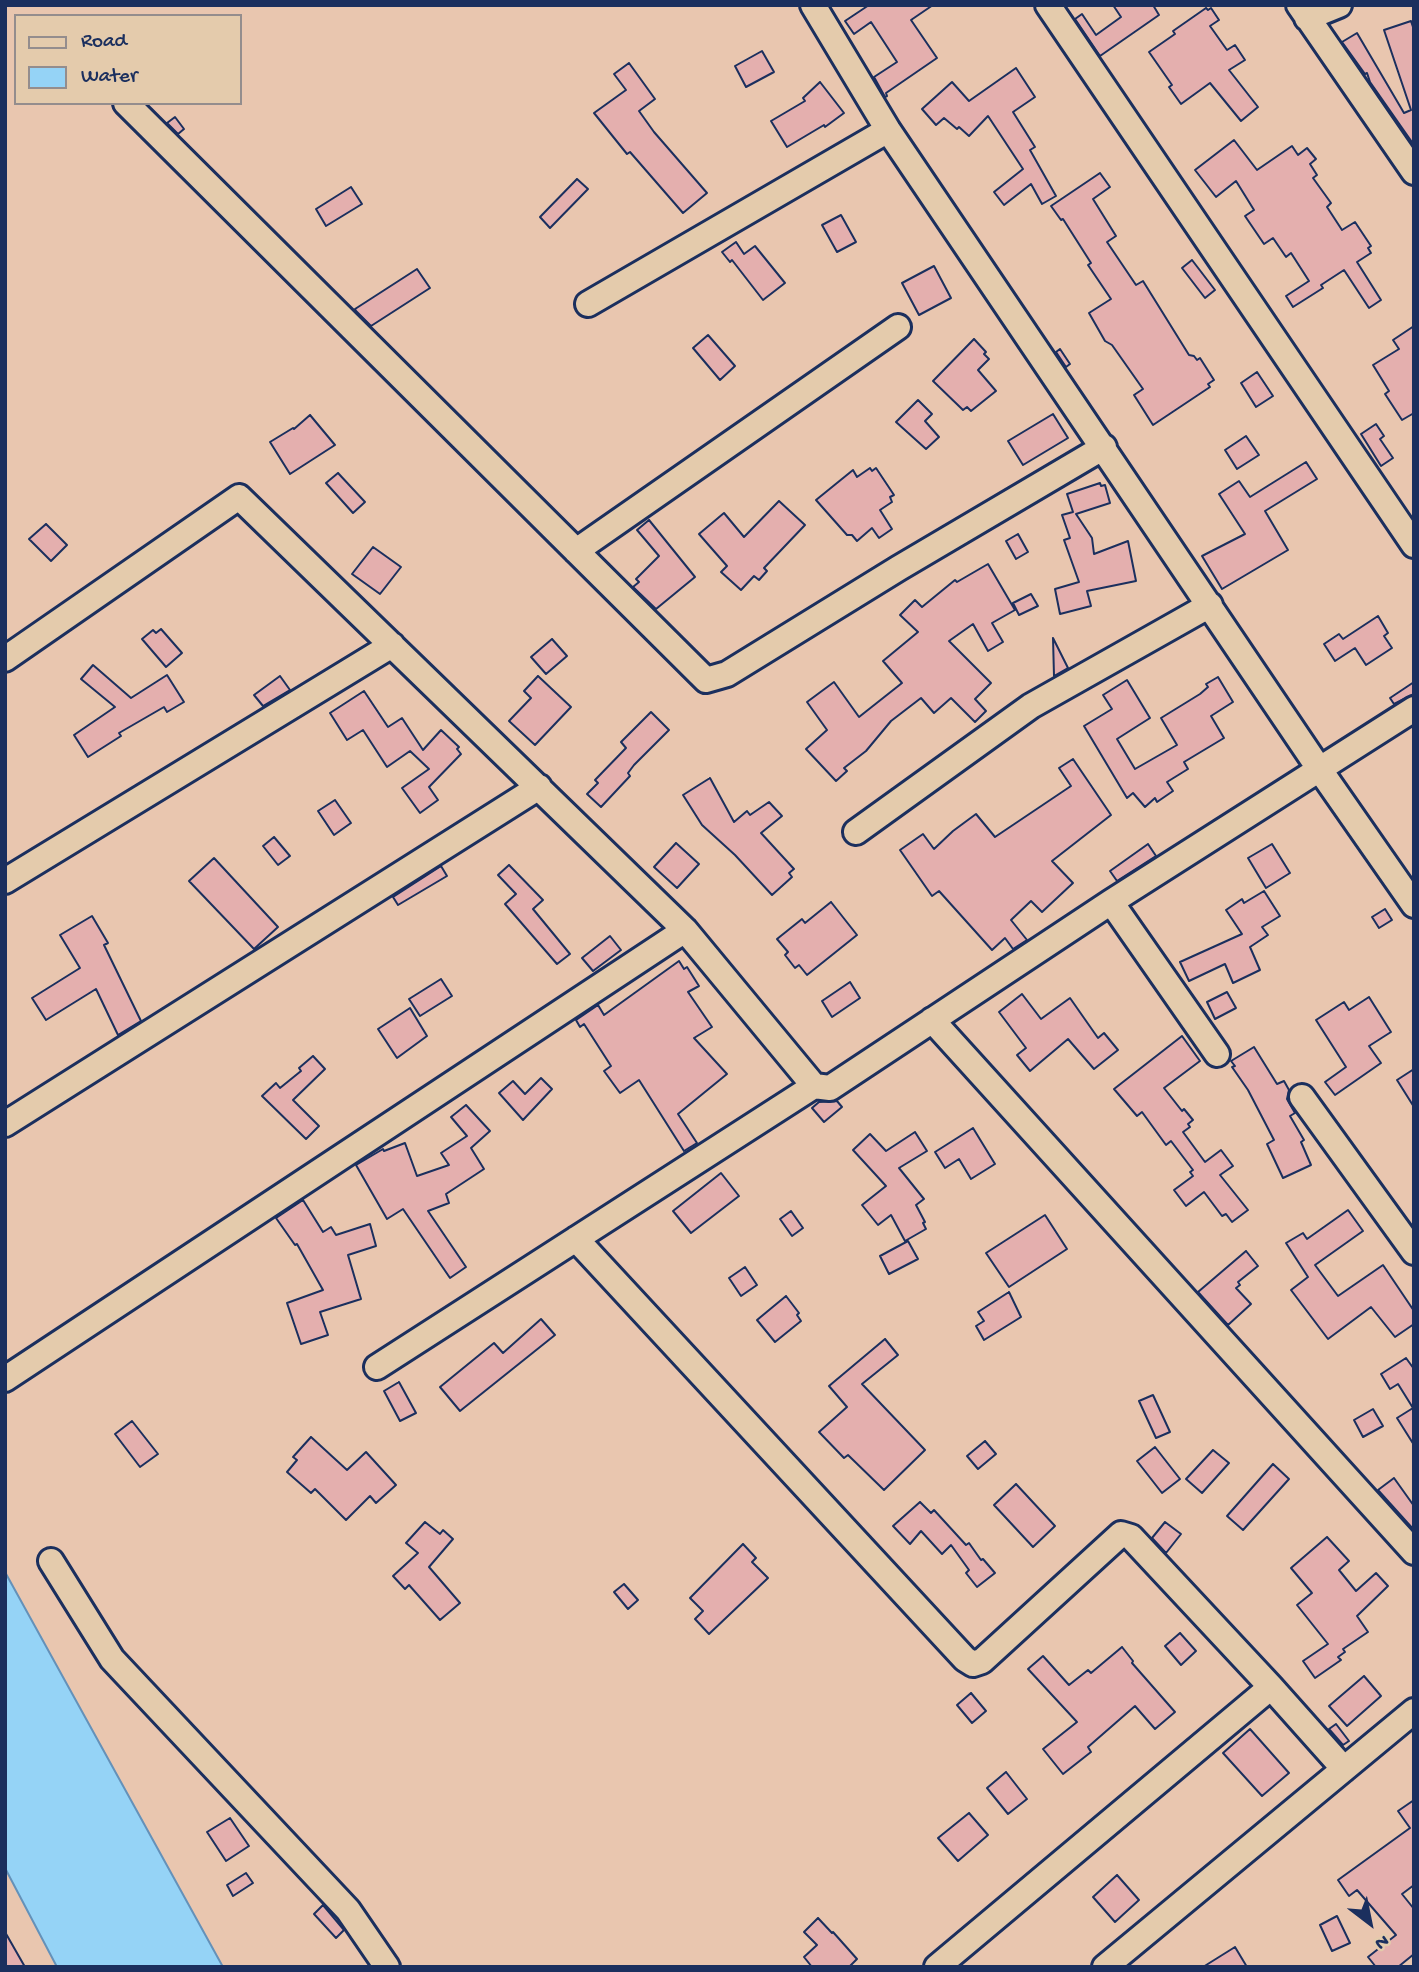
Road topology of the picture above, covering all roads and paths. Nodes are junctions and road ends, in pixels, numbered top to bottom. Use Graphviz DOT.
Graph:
graph roads {
  1 [pos="813,5"];
  2 [pos="1048,5"];
  3 [pos="1339,5"];
  4 [pos="1303,12"];
  5 [pos="128,105"];
  6 [pos="888,130"];
  7 [pos="1414,172"];
  8 [pos="589,304"];
  9 [pos="898,327"];
  10 [pos="1104,447"];
  11 [pos="1414,545"];
  12 [pos="576,551"];
  13 [pos="1210,605"];
  14 [pos="392,645"];
  15 [pos="5,659"];
  16 [pos="1414,709"];
  17 [pos="1320,770"];
  18 [pos="539,787"];
  19 [pos="856,832"];
  20 [pos="5,881"];
  21 [pos="1111,902"];
  22 [pos="1414,905"];
  23 [pos="685,930"];
  24 [pos="932,1020"];
  25 [pos="1217,1054"];
  26 [pos="814,1086"];
  27 [pos="1302,1097"];
  28 [pos="5,1124"];
  29 [pos="576,1239"];
  30 [pos="1414,1252"];
  31 [pos="377,1367"];
  32 [pos="5,1379"];
  33 [pos="1414,1552"];
  34 [pos="51,1561"];
  35 [pos="1271,1687"];
  36 [pos="1414,1711"];
  37 [pos="1344,1769"];
  38 [pos="387,1967"];
  39 [pos="937,1967"];
  40 [pos="1105,1967"];
  1 -- 6 [label="street"];
  2 -- 11 [label="street"];
  3 -- 4 [label="street"];
  4 -- 7 [label="street"];
  5 -- 12 [label="street"];
  6 -- 8 [label="street"];
  6 -- 10 [label="street"];
  9 -- 12 [label="street"];
  10 -- 12 [label="street"];
  10 -- 13 [label="street"];
  13 -- 17 [label="street"];
  13 -- 19 [label="street"];
  14 -- 15 [label="street"];
  14 -- 18 [label="street"];
  14 -- 20 [label="street"];
  16 -- 17 [label="street"];
  17 -- 21 [label="street"];
  17 -- 22 [label="street"];
  18 -- 23 [label="street"];
  18 -- 28 [label="street"];
  21 -- 24 [label="street"];
  21 -- 25 [label="street"];
  23 -- 26 [label="street"];
  23 -- 32 [label="street"];
  24 -- 26 [label="street"];
  24 -- 33 [label="street"];
  26 -- 29 [label="street"];
  27 -- 30 [label="street"];
  29 -- 31 [label="street"];
  29 -- 35 [label="street"];
  34 -- 38 [label="street"];
  35 -- 37 [label="street"];
  35 -- 39 [label="street"];
  36 -- 37 [label="street"];
  37 -- 40 [label="street"];
}
